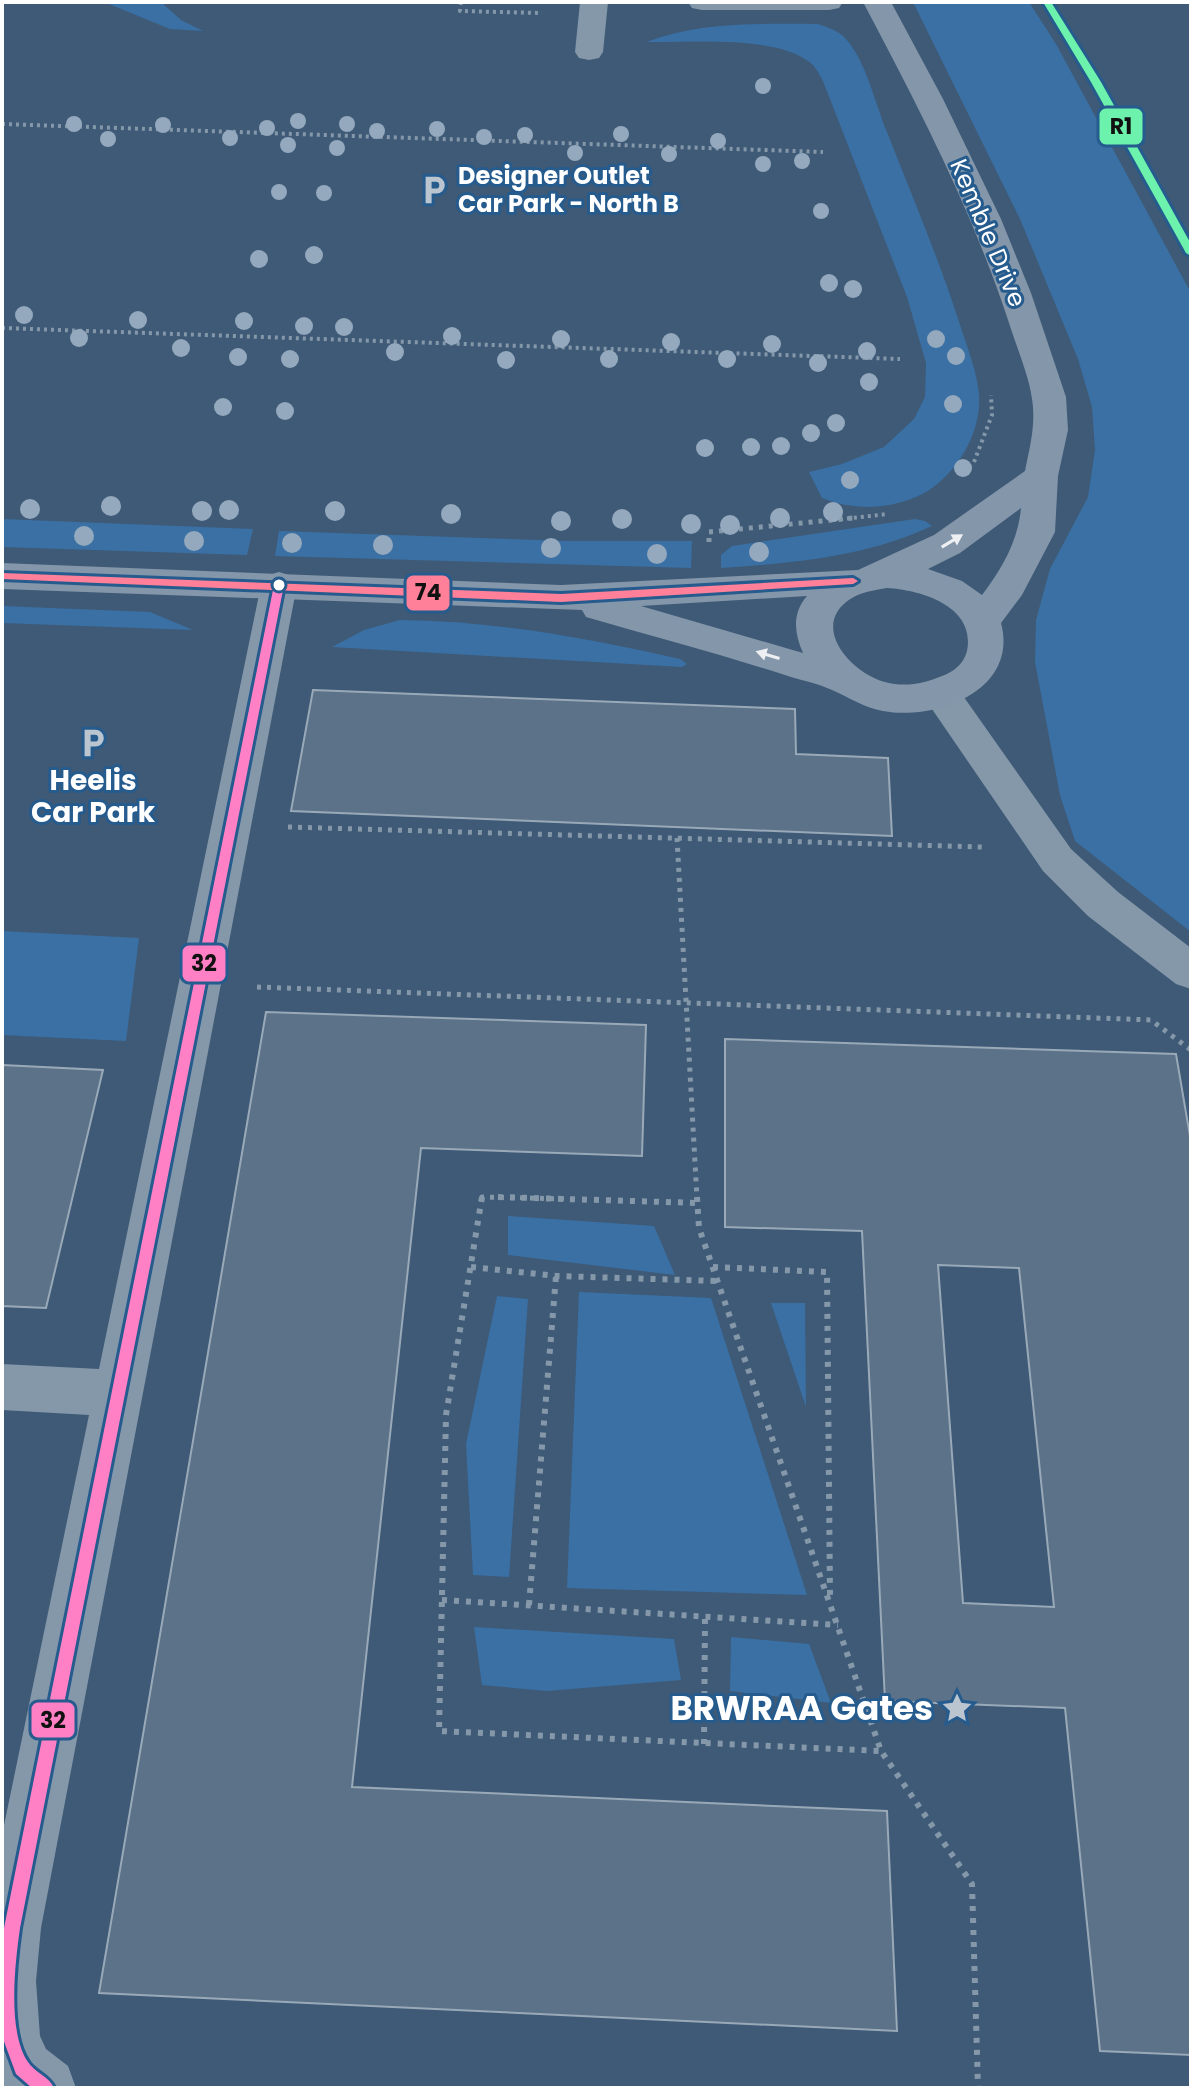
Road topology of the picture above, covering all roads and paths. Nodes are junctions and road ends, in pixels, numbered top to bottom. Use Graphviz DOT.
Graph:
graph roads {
  1 [pos="461,2"];
  2 [pos="702,2"];
  3 [pos="829,2"];
  4 [pos="877,2"];
  5 [pos="594,8"];
  6 [pos="589,52"];
  7 [pos="2,124"];
  8 [pos="823,152"];
  9 [pos="2,328"];
  10 [pos="900,359"];
  11 [pos="991,391"];
  12 [pos="972,466"];
  13 [pos="1041,476"];
  14 [pos="889,514"];
  15 [pos="2,576"];
  16 [pos="868,578"];
  17 [pos="279,585"];
  18 [pos="712,590"];
  19 [pos="561,598"];
  20 [pos="981,622"];
  21 [pos="842,679"];
  22 [pos="940,693"];
  23 [pos="231,825"];
  24 [pos="677,838"];
  25 [pos="1049,849"];
  26 [pos="1191,972"];
  27 [pos="200,986"];
  28 [pos="685,1000"];
  29 [pos="1191,1050"];
  30 [pos="699,1203"];
  31 [pos="471,1267"];
  32 [pos="713,1267"];
  33 [pos="556,1276"];
  34 [pos="718,1281"];
  35 [pos="2,1387"];
  36 [pos="118,1393"];
  37 [pos="442,1600"];
  38 [pos="529,1605"];
  39 [pos="830,1605"];
  40 [pos="705,1617"];
  41 [pos="838,1625"];
  42 [pos="704,1744"];
  43 [pos="881,1751"];
  44 [pos="21,2066"];
  45 [pos="978,2088"];
  1 -- 5 [label="path"];
  2 -- 3 [label="street"];
  4 -- 13 [label="main road, Kemble Drive"];
  5 -- 6 [label="street"];
  7 -- 8 [label="path"];
  9 -- 10 [label="path"];
  11 -- 12 [label="path"];
  16 -- 13 [label="main road, one-way"];
  13 -- 20 [label="main road, Kemble Drive"];
  14 -- 18 [label="path"];
  15 -- 17 [label="main road"];
  16 -- 18 [label="main road"];
  16 -- 20 [label="main road"];
  16 -- 21 [label="main road"];
  17 -- 19 [label="main road"];
  17 -- 23 [label="street"];
  18 -- 19 [label="main road"];
  21 -- 19 [label="main road, one-way"];
  20 -- 22 [label="main road"];
  21 -- 22 [label="main road"];
  22 -- 25 [label="street"];
  23 -- 24 [label="path"];
  23 -- 27 [label="street"];
  24 -- 25 [label="path"];
  24 -- 28 [label="path"];
  25 -- 26 [label="street"];
  27 -- 28 [label="path"];
  27 -- 36 [label="street"];
  28 -- 29 [label="path"];
  28 -- 30 [label="path"];
  30 -- 31 [label="path"];
  30 -- 32 [label="path"];
  31 -- 33 [label="path"];
  31 -- 37 [label="path"];
  32 -- 34 [label="path"];
  32 -- 39 [label="path"];
  33 -- 34 [label="path"];
  33 -- 38 [label="path"];
  34 -- 39 [label="path"];
  35 -- 36 [label="street"];
  36 -- 44 [label="street"];
  37 -- 38 [label="path"];
  37 -- 42 [label="path"];
  38 -- 40 [label="path"];
  39 -- 41 [label="path"];
  40 -- 41 [label="path"];
  40 -- 42 [label="path"];
  41 -- 43 [label="path"];
  42 -- 43 [label="path"];
  43 -- 45 [label="path"];
}
